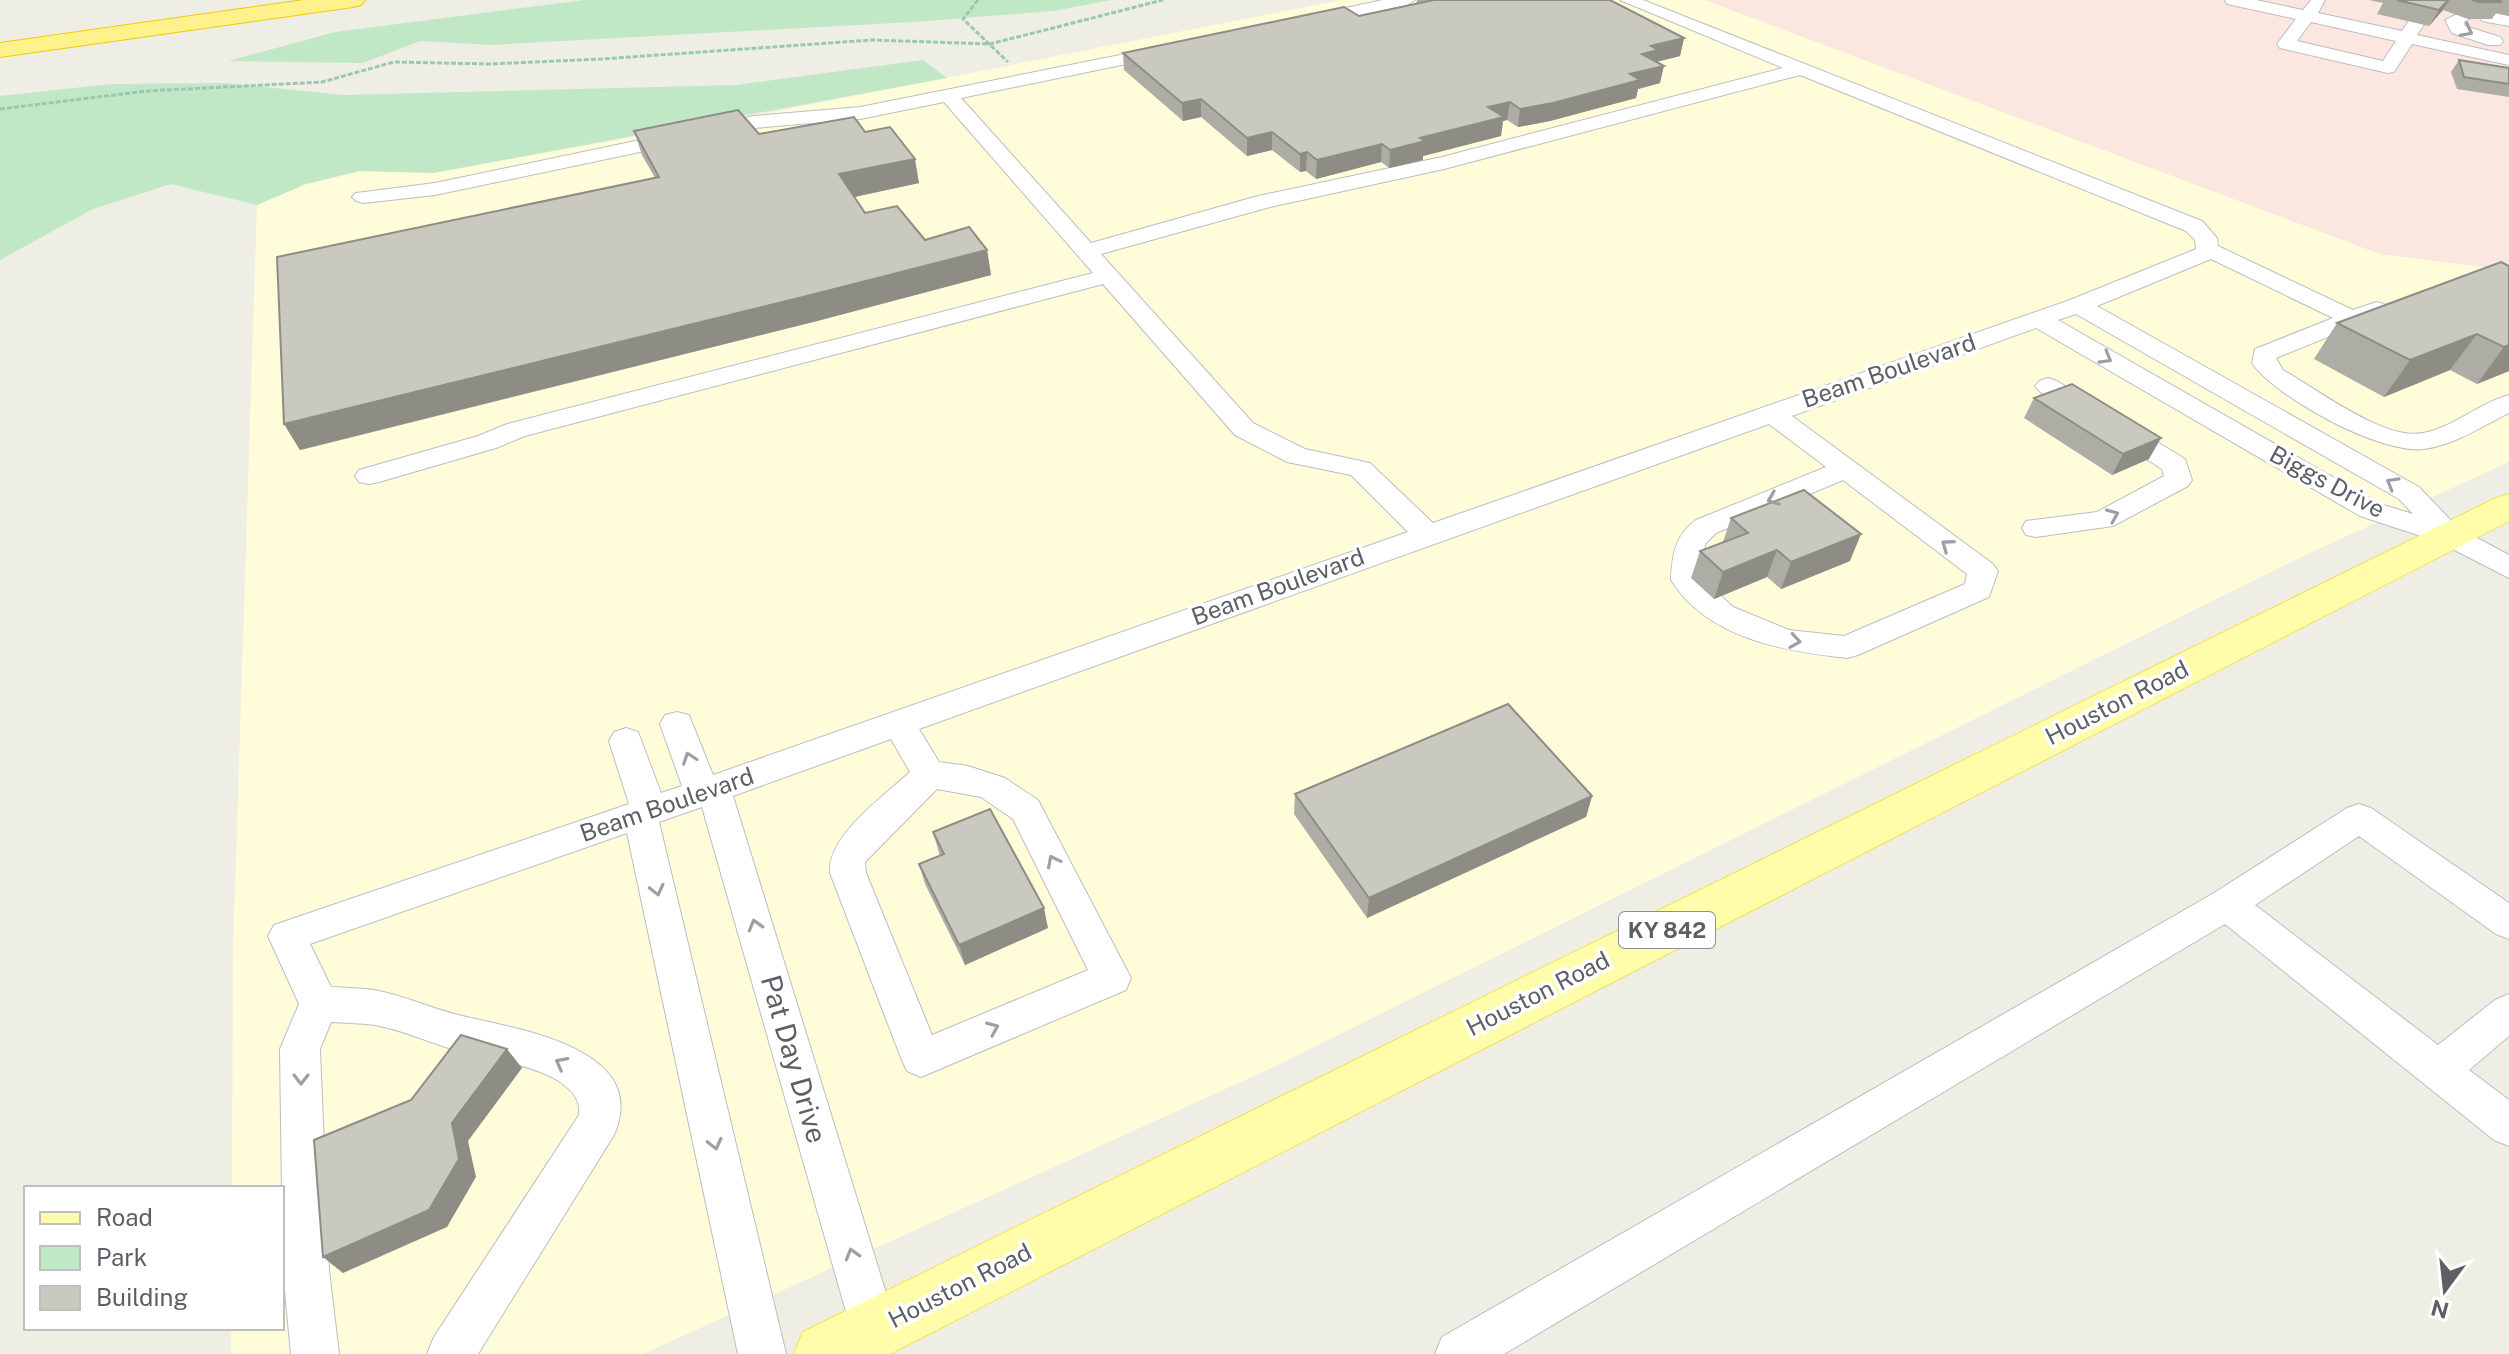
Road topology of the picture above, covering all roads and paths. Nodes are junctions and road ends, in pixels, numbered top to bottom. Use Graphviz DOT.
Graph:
graph roads {
  1 [pos="315,0"];
  2 [pos="353,0"];
  3 [pos="978,0"];
  4 [pos="1163,0"];
  5 [pos="1407,0"];
  6 [pos="1628,0"];
  7 [pos="2233,0"];
  8 [pos="2321,0"];
  9 [pos="2307,15"];
  10 [pos="2464,16"];
  11 [pos="2488,17"];
  12 [pos="2509,21"];
  13 [pos="1284,26"];
  14 [pos="2412,30"];
  15 [pos="0,41"];
  16 [pos="2509,43"];
  17 [pos="990,44"];
  18 [pos="1177,48"];
  19 [pos="0,50"];
  20 [pos="2509,60"];
  21 [pos="1801,69"];
  22 [pos="1025,80"];
  23 [pos="948,95"];
  24 [pos="0,109"];
  25 [pos="363,197"];
  26 [pos="2207,249"];
  27 [pos="1086,251"];
  28 [pos="1108,276"];
  29 [pos="2394,303"];
  30 [pos="2078,305"];
  31 [pos="2352,318"];
  32 [pos="2038,319"];
  33 [pos="2048,386"];
  34 [pos="2509,403"];
  35 [pos="1771,413"];
  36 [pos="1845,470"];
  37 [pos="369,476"];
  38 [pos="2509,506"];
  39 [pos="2036,528"];
  40 [pos="1427,534"];
  41 [pos="2449,535"];
  42 [pos="2509,568"];
  43 [pos="899,723"];
  44 [pos="677,724"];
  45 [pos="626,741"];
  46 [pos="929,775"];
  47 [pos="708,791"];
  48 [pos="644,813"];
  49 [pos="2227,904"];
  50 [pos="2509,923"];
  51 [pos="319,1004"];
  52 [pos="2509,1012"];
  53 [pos="2438,1070"];
  54 [pos="2509,1126"];
  55 [pos="874,1329"];
  56 [pos="315,1354"];
  57 [pos="451,1354"];
  58 [pos="762,1354"];
  59 [pos="825,1354"];
  60 [pos="1459,1354"];
  1 -- 15 [label="highway"];
  2 -- 19 [label="highway"];
  3 -- 17 [label="path"];
  4 -- 17 [label="path"];
  5 -- 13 [label="street"];
  6 -- 21 [label="street"];
  7 -- 9 [label="street"];
  8 -- 9 [label="street"];
  9 -- 14 [label="street"];
  9 -- 14 [label="street"];
  10 -- 16 [label="street, one-way"];
  11 -- 12 [label="street"];
  14 -- 20 [label="street"];
  17 -- 22 [label="path"];
  17 -- 24 [label="path"];
  18 -- 22 [label="street"];
  21 -- 26 [label="street"];
  21 -- 27 [label="street"];
  22 -- 23 [label="street"];
  23 -- 25 [label="street"];
  23 -- 27 [label="street"];
  26 -- 30 [label="street, Beam Boulevard"];
  26 -- 31 [label="street"];
  27 -- 28 [label="street"];
  28 -- 37 [label="street"];
  28 -- 40 [label="street"];
  29 -- 31 [label="street"];
  30 -- 32 [label="street, Beam Boulevard"];
  41 -- 30 [label="street, Biggs Drive, one-way"];
  31 -- 34 [label="street"];
  32 -- 35 [label="street, Beam Boulevard"];
  32 -- 41 [label="street, Biggs Drive, one-way"];
  39 -- 33 [label="street, one-way"];
  35 -- 36 [label="street"];
  35 -- 40 [label="street, Beam Boulevard"];
  36 -- 36 [label="street, one-way"];
  38 -- 41 [label="main road, Houston Road / KY 842"];
  40 -- 43 [label="street, Beam Boulevard"];
  41 -- 42 [label="street"];
  41 -- 55 [label="main road, Houston Road / KY 842"];
  43 -- 46 [label="street"];
  43 -- 47 [label="street, Beam Boulevard"];
  47 -- 44 [label="street, Pat Day Drive, one-way"];
  45 -- 48 [label="street"];
  46 -- 46 [label="street, one-way"];
  47 -- 48 [label="street, Beam Boulevard"];
  55 -- 47 [label="street, Pat Day Drive, one-way"];
  48 -- 51 [label="street, Beam Boulevard"];
  48 -- 58 [label="street, one-way"];
  49 -- 50 [label="street"];
  49 -- 53 [label="street"];
  49 -- 60 [label="street"];
  51 -- 56 [label="street, one-way"];
  57 -- 51 [label="street, one-way"];
  52 -- 53 [label="street"];
  53 -- 54 [label="street"];
  55 -- 59 [label="main road, Houston Road / KY 842"];
}
